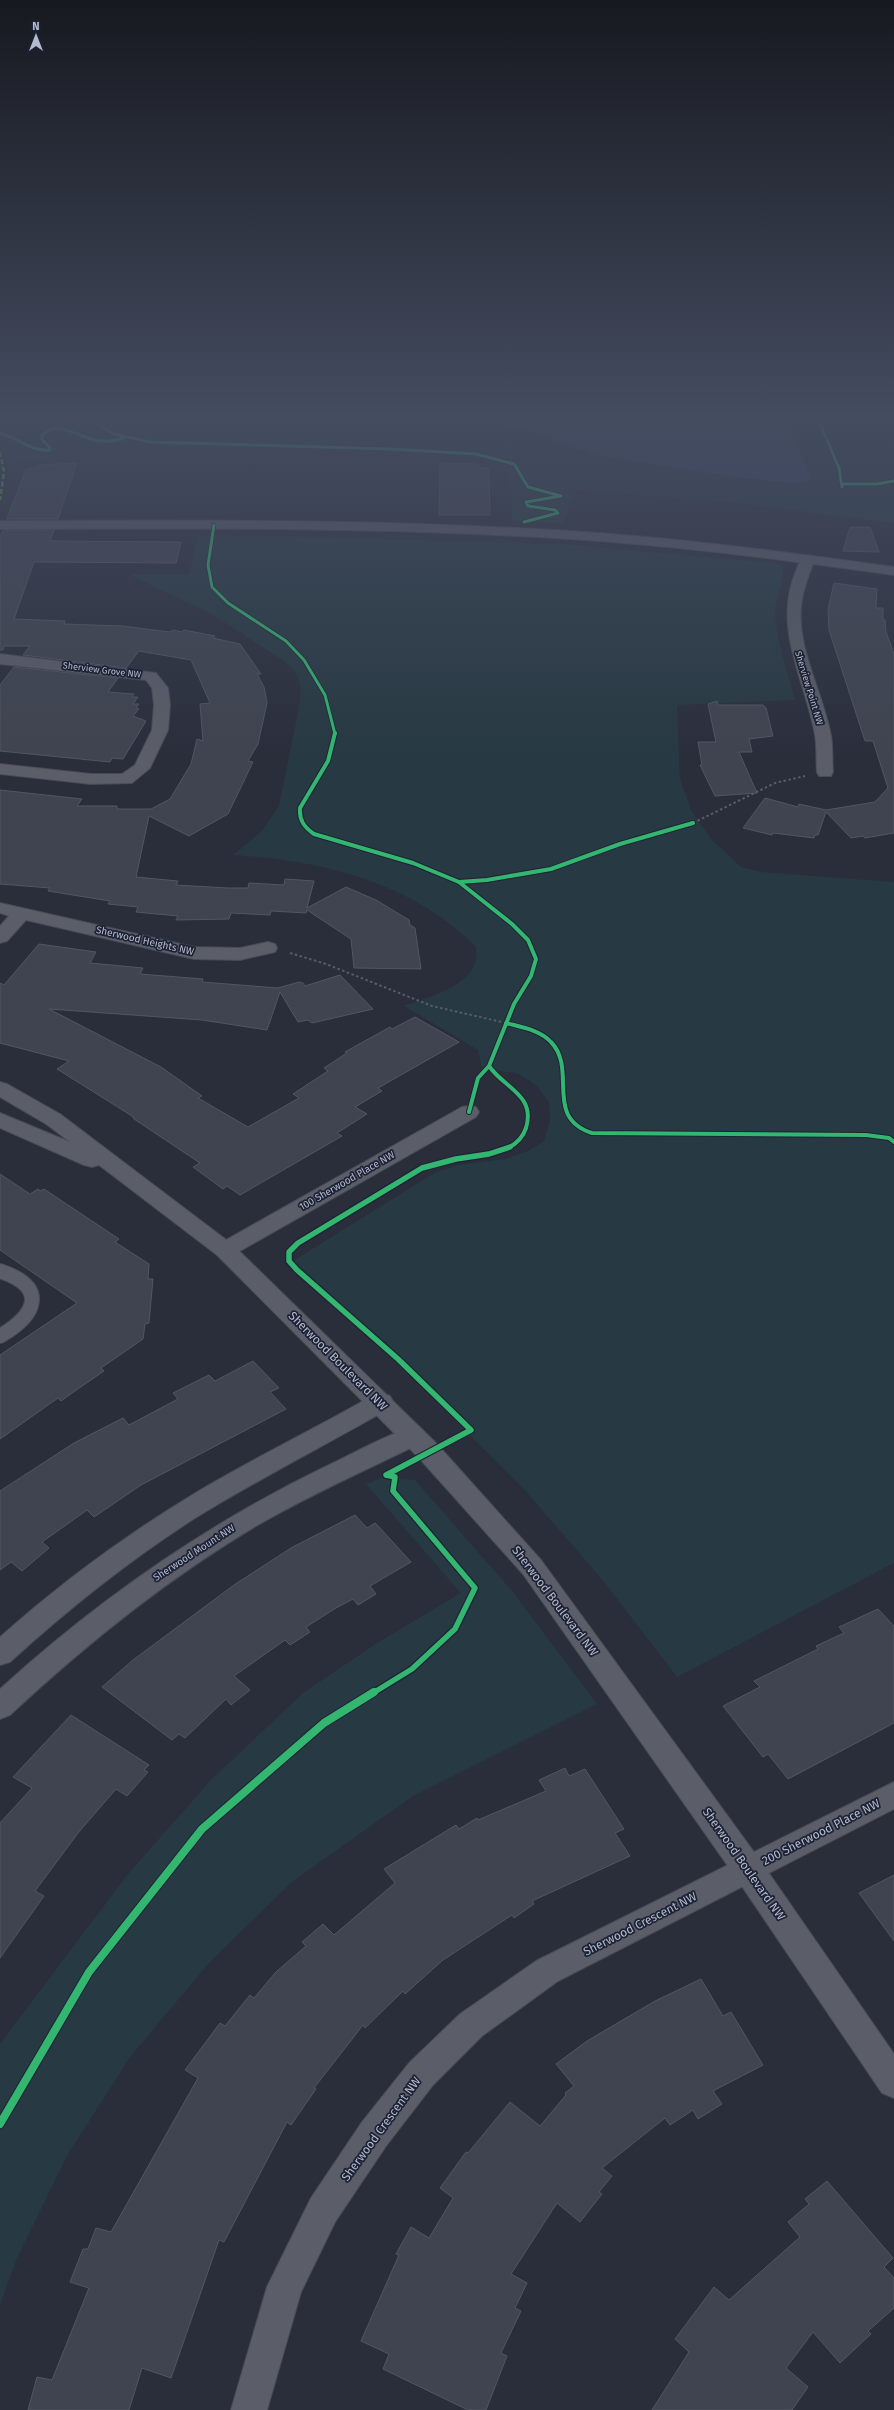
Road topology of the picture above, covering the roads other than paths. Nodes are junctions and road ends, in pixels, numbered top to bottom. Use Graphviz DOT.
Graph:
graph roads {
  1 [pos="501,531"];
  2 [pos="808,559"];
  3 [pos="894,571"];
  4 [pos="0,659"];
  5 [pos="0,769"];
  6 [pos="825,772"];
  7 [pos="0,908"];
  8 [pos="23,912"];
  9 [pos="0,937"];
  10 [pos="268,948"];
  11 [pos="0,1088"];
  12 [pos="469,1112"];
  13 [pos="0,1120"];
  14 [pos="121,1172"];
  15 [pos="225,1250"];
  16 [pos="0,1271"];
  17 [pos="0,1336"];
  18 [pos="381,1402"];
  19 [pos="412,1436"];
  20 [pos="0,1654"];
  21 [pos="0,1707"];
  22 [pos="894,1795"];
  23 [pos="748,1869"];
  24 [pos="894,2082"];
  25 [pos="249,2410"];
  1 -- 2 [label="street"];
  2 -- 3 [label="street"];
  2 -- 6 [label="street, Sherview Point NW"];
  4 -- 5 [label="street, Sherview Grove NW"];
  7 -- 8 [label="street, Sherwood Heights NW"];
  8 -- 9 [label="street"];
  8 -- 10 [label="street, Sherwood Heights NW"];
  11 -- 14 [label="street, Sherwood Boulevard NW"];
  12 -- 15 [label="street, 100 Sherwood Place NW"];
  13 -- 14 [label="street, Sherwood Boulevard NW"];
  14 -- 15 [label="street, Sherwood Boulevard NW"];
  15 -- 18 [label="street, Sherwood Boulevard NW"];
  16 -- 17 [label="lane"];
  18 -- 19 [label="street, Sherwood Boulevard NW"];
  18 -- 20 [label="street"];
  19 -- 21 [label="street, Sherwood Mount NW"];
  19 -- 23 [label="street, Sherwood Boulevard NW"];
  22 -- 23 [label="street, 200 Sherwood Place NW"];
  23 -- 24 [label="street, Sherwood Boulevard NW"];
  23 -- 25 [label="street, Sherwood Crescent NW"];
}
